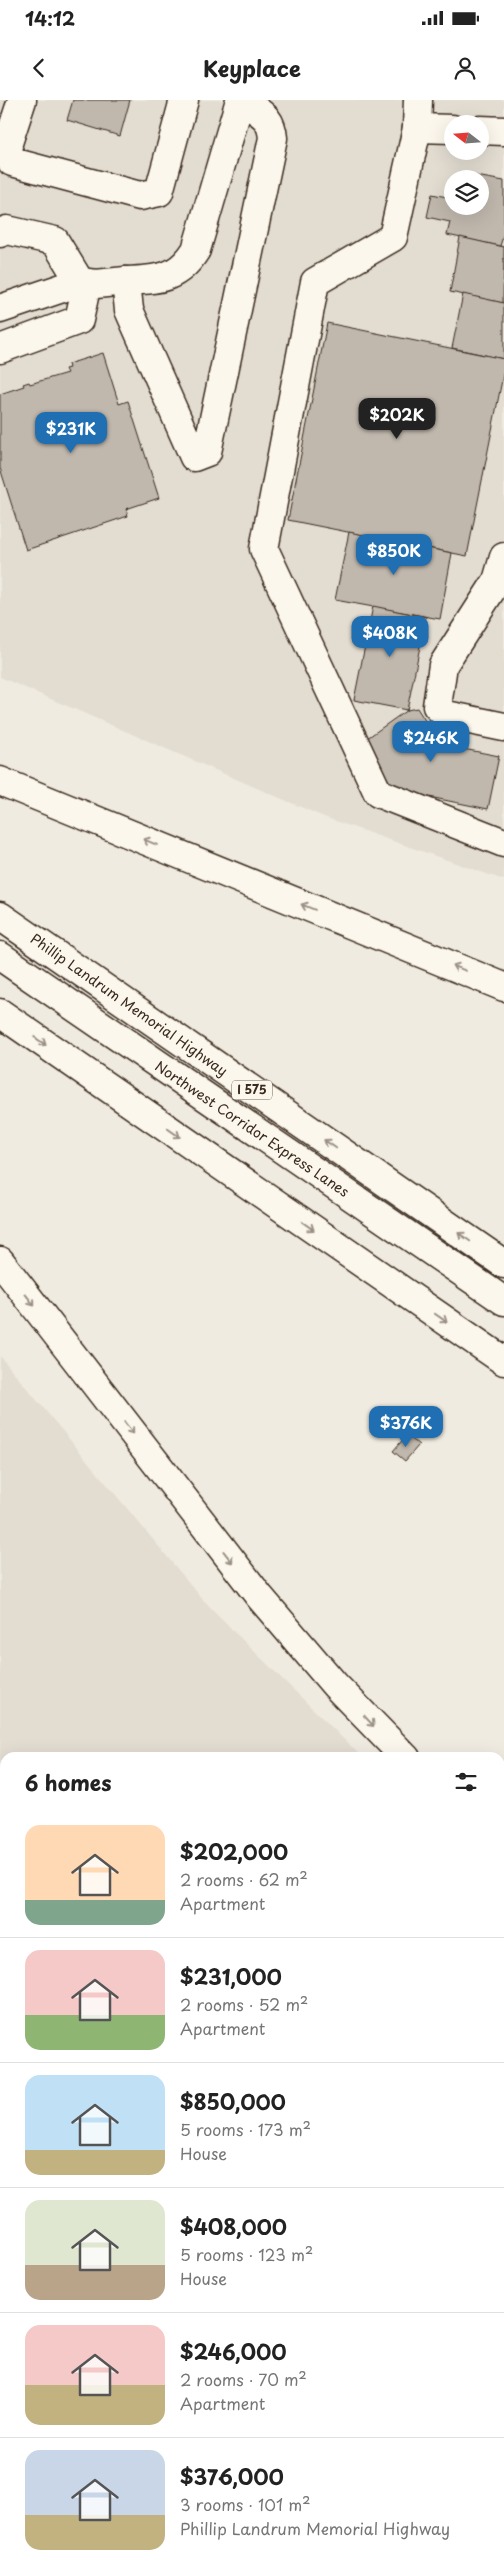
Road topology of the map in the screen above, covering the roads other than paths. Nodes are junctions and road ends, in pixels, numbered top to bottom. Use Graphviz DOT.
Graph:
graph roads {
  1 [pos="22,100"];
  2 [pos="184,100"];
  3 [pos="241,100"];
  4 [pos="418,100"];
  5 [pos="416,128"];
  6 [pos="444,129"];
  7 [pos="489,130"];
  8 [pos="504,131"];
  9 [pos="0,233"];
  10 [pos="126,281"];
  11 [pos="80,282"];
  12 [pos="0,309"];
  13 [pos="0,349"];
  14 [pos="504,557"];
  15 [pos="504,727"];
  16 [pos="0,782"];
  17 [pos="504,843"];
  18 [pos="0,916"];
  19 [pos="0,956"];
  20 [pos="504,987"];
  21 [pos="0,1013"];
  22 [pos="0,1261"];
  23 [pos="504,1264"];
  24 [pos="504,1301"];
  25 [pos="504,1361"];
  26 [pos="400,1752"];
  1 -- 2 [label="main road"];
  3 -- 10 [label="main road"];
  3 -- 10 [label="main road"];
  4 -- 5 [label="main road"];
  5 -- 6 [label="main road"];
  5 -- 17 [label="main road"];
  7 -- 8 [label="main road"];
  9 -- 11 [label="main road"];
  10 -- 11 [label="main road"];
  11 -- 12 [label="main road"];
  11 -- 13 [label="main road"];
  14 -- 15 [label="main road"];
  20 -- 16 [label="main road, one-way"];
  23 -- 18 [label="main road, Phillip Landrum Memorial Highway / I 575, one-way"];
  19 -- 24 [label="main road, Northwest Corridor Express Lanes"];
  21 -- 25 [label="main road, one-way"];
  22 -- 26 [label="main road, one-way"];
}
